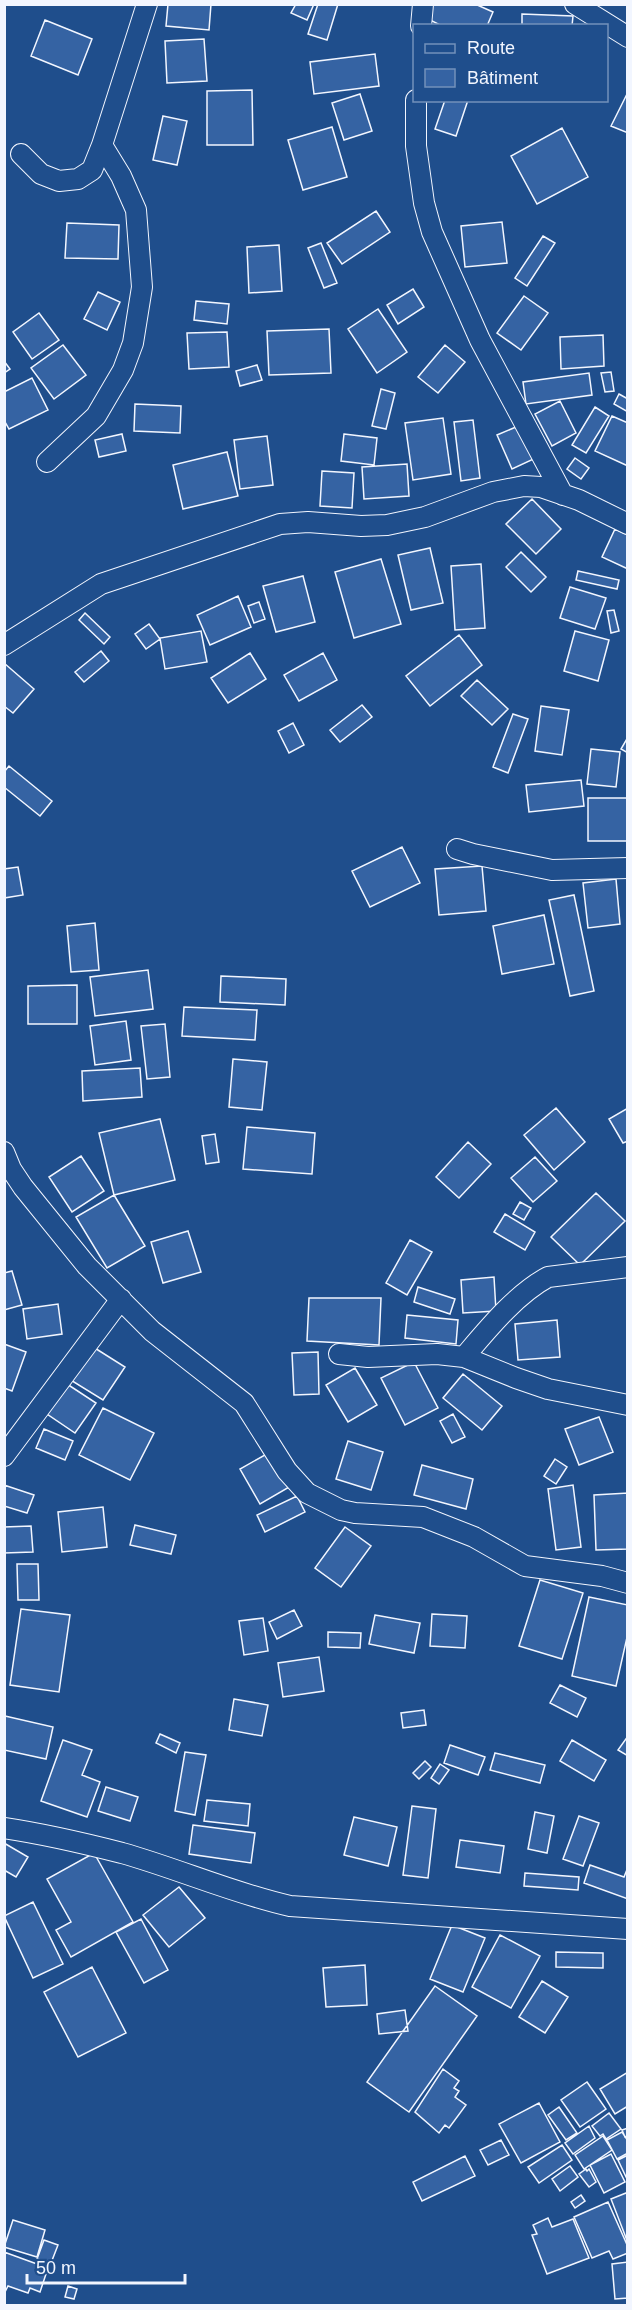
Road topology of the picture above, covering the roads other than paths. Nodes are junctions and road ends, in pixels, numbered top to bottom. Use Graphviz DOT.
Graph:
graph roads {
  1 [pos="147,4"];
  2 [pos="423,4"];
  3 [pos="575,4"];
  4 [pos="421,24"];
  5 [pos="608,24"];
  6 [pos="608,24"];
  7 [pos="627,36"];
  8 [pos="416,102"];
  9 [pos="102,145"];
  10 [pos="21,154"];
  11 [pos="47,462"];
  12 [pos="562,495"];
  13 [pos="627,524"];
  14 [pos="4,645"];
  15 [pos="457,849"];
  16 [pos="627,868"];
  17 [pos="4,1152"];
  18 [pos="627,1267"];
  19 [pos="121,1299"];
  20 [pos="339,1353"];
  21 [pos="464,1357"];
  22 [pos="627,1405"];
  23 [pos="5,1453"];
  24 [pos="627,1583"];
  25 [pos="4,1828"];
  26 [pos="627,1929"];
  1 -- 9 [label="street"];
  2 -- 4 [label="street"];
  3 -- 6 [label="street"];
  5 -- 7 [label="street"];
  8 -- 12 [label="street"];
  9 -- 10 [label="street"];
  9 -- 11 [label="street"];
  12 -- 13 [label="street"];
  12 -- 14 [label="street"];
  15 -- 16 [label="street"];
  17 -- 19 [label="street"];
  18 -- 21 [label="street"];
  19 -- 23 [label="street"];
  19 -- 24 [label="street"];
  20 -- 21 [label="street"];
  21 -- 22 [label="street"];
  25 -- 26 [label="street"];
}
